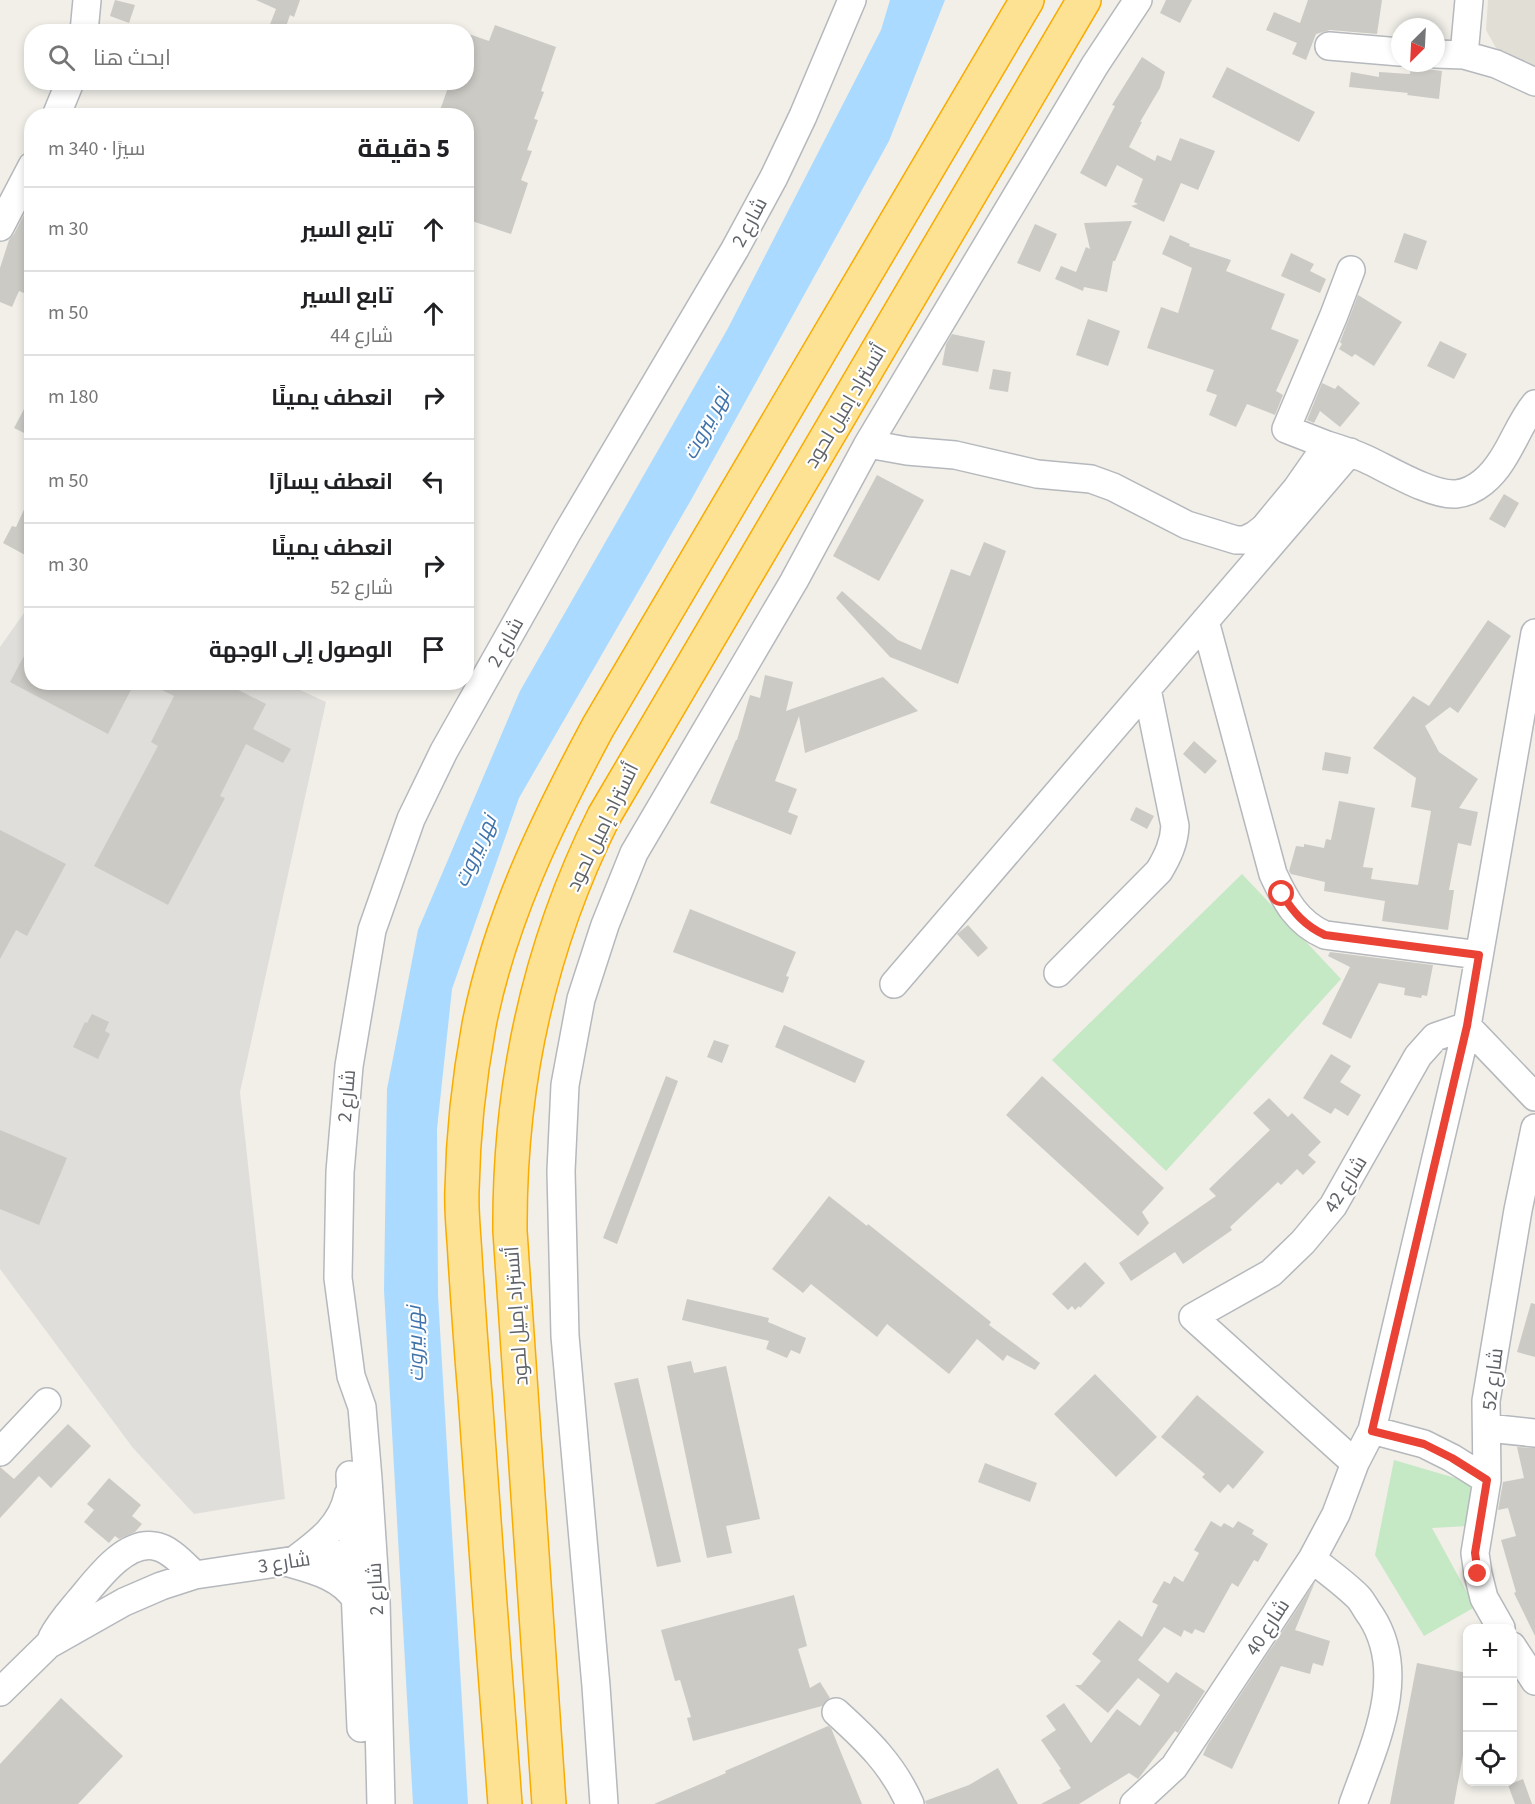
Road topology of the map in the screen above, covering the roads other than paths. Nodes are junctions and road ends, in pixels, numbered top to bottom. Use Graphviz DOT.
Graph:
graph roads {
  1 [pos="87,0"];
  2 [pos="852,0"];
  3 [pos="1027,0"];
  4 [pos="1084,0"];
  5 [pos="1138,0"];
  6 [pos="1469,0"];
  7 [pos="85,24"];
  8 [pos="1329,45"];
  9 [pos="1391,51"];
  10 [pos="1445,54"];
  11 [pos="1464,55"];
  12 [pos="1535,82"];
  13 [pos="67,90"];
  14 [pos="59,108"];
  15 [pos="24,181"];
  16 [pos="0,227"];
  17 [pos="1351,270"];
  18 [pos="1535,404"];
  19 [pos="868,444"];
  20 [pos="1338,448"];
  21 [pos="1205,621"];
  22 [pos="1535,633"];
  23 [pos="1147,688"];
  24 [pos="1479,955"];
  25 [pos="1058,973"];
  26 [pos="894,984"];
  27 [pos="1467,1026"];
  28 [pos="1535,1097"];
  29 [pos="1535,1128"];
  30 [pos="351,1376"];
  31 [pos="47,1401"];
  32 [pos="1488,1428"];
  33 [pos="1372,1431"];
  34 [pos="1535,1433"];
  35 [pos="0,1452"];
  36 [pos="1355,1463"];
  37 [pos="1487,1480"];
  38 [pos="350,1482"];
  39 [pos="362,1550"];
  40 [pos="1312,1559"];
  41 [pos="289,1561"];
  42 [pos="107,1568"];
  43 [pos="195,1575"];
  44 [pos="356,1600"];
  45 [pos="124,1602"];
  46 [pos="1498,1624"];
  47 [pos="48,1645"];
  48 [pos="1517,1654"];
  49 [pos="1535,1681"];
  50 [pos="0,1692"];
  51 [pos="836,1712"];
  52 [pos="363,1804"];
  53 [pos="381,1804"];
  54 [pos="505,1804"];
  55 [pos="549,1804"];
  56 [pos="604,1804"];
  57 [pos="910,1804"];
  58 [pos="1134,1804"];
  59 [pos="1353,1804"];
  1 -- 7 [label="street"];
  2 -- 30 [label="street, شارع 2"];
  3 -- 54 [label="highway"];
  4 -- 55 [label="highway, أتستراد إميل لحود"];
  5 -- 19 [label="street"];
  6 -- 11 [label="street"];
  8 -- 9 [label="street"];
  10 -- 11 [label="street"];
  11 -- 12 [label="street"];
  13 -- 14 [label="street"];
  15 -- 16 [label="street"];
  17 -- 20 [label="street"];
  18 -- 20 [label="street"];
  19 -- 20 [label="street"];
  19 -- 56 [label="street"];
  20 -- 21 [label="street"];
  21 -- 23 [label="street"];
  21 -- 24 [label="street"];
  22 -- 24 [label="street, شارع 40"];
  23 -- 25 [label="street"];
  23 -- 26 [label="street"];
  24 -- 27 [label="street, شارع 40"];
  27 -- 28 [label="street"];
  27 -- 33 [label="street, شارع 40"];
  27 -- 36 [label="street, شارع 42"];
  29 -- 32 [label="street, شارع 52"];
  30 -- 38 [label="street, شارع 2"];
  30 -- 39 [label="street, شارع 2"];
  31 -- 35 [label="street"];
  32 -- 34 [label="street"];
  32 -- 37 [label="street, شارع 52"];
  33 -- 36 [label="street, شارع 40"];
  33 -- 37 [label="street"];
  36 -- 40 [label="street, شارع 40"];
  37 -- 46 [label="street, شارع 52"];
  38 -- 39 [label="street, شارع 2"];
  38 -- 41 [label="street"];
  39 -- 41 [label="street, شارع 3"];
  39 -- 44 [label="street, شارع 2"];
  39 -- 53 [label="street, شارع 2"];
  40 -- 58 [label="street, شارع 40"];
  40 -- 59 [label="street"];
  41 -- 43 [label="street, شارع 3"];
  41 -- 44 [label="street"];
  42 -- 43 [label="street, شارع 3"];
  42 -- 45 [label="street"];
  42 -- 47 [label="street, شارع 3"];
  43 -- 45 [label="street, شارع 3"];
  44 -- 52 [label="street, شارع 2"];
  45 -- 47 [label="street, شارع 3"];
  47 -- 50 [label="street, شارع 3"];
  48 -- 49 [label="street"];
  51 -- 57 [label="street"];
}
